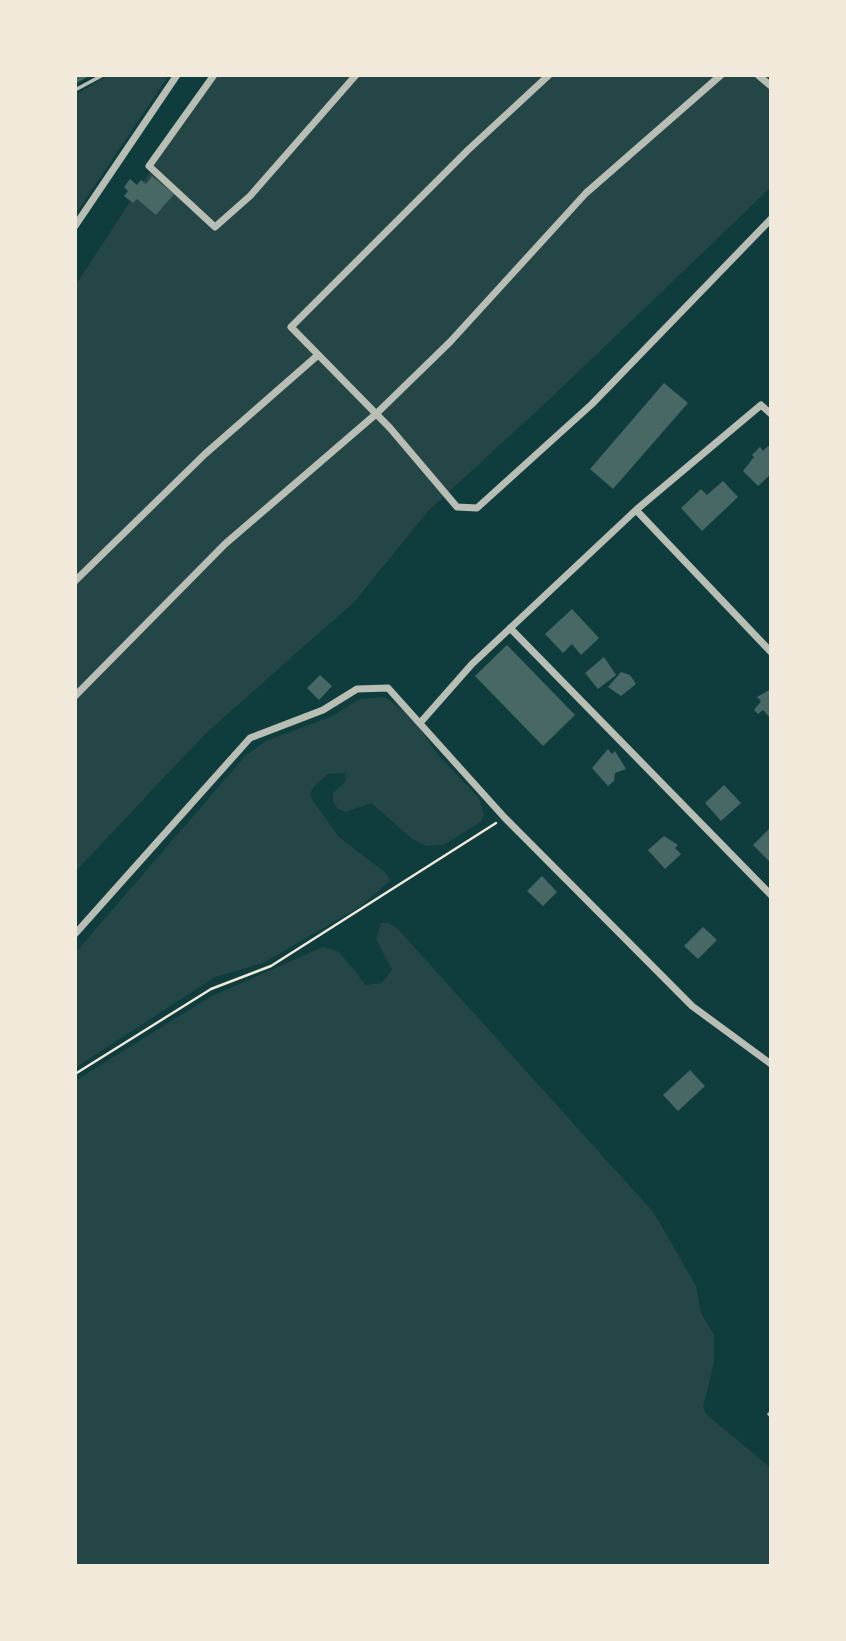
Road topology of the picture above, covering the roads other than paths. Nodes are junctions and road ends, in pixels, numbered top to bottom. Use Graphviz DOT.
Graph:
graph roads {
  1 [pos="103,75"];
  2 [pos="177,75"];
  3 [pos="214,75"];
  4 [pos="356,75"];
  5 [pos="549,75"];
  6 [pos="722,75"];
  7 [pos="758,75"];
  8 [pos="770,83"];
  9 [pos="75,90"];
  10 [pos="771,219"];
  11 [pos="75,226"];
  12 [pos="318,355"];
  13 [pos="376,414"];
  14 [pos="771,414"];
  15 [pos="636,510"];
  16 [pos="75,581"];
  17 [pos="510,628"];
  18 [pos="771,652"];
  19 [pos="75,696"];
  20 [pos="420,723"];
  21 [pos="771,895"];
  22 [pos="75,934"];
  23 [pos="771,1064"];
  1 -- 9 [label="lane"];
  2 -- 11 [label="street"];
  3 -- 4 [label="street"];
  5 -- 12 [label="street"];
  6 -- 13 [label="street"];
  7 -- 8 [label="street"];
  10 -- 13 [label="street"];
  12 -- 13 [label="street"];
  12 -- 16 [label="street"];
  13 -- 19 [label="street"];
  14 -- 15 [label="street"];
  15 -- 17 [label="street"];
  15 -- 18 [label="street"];
  17 -- 20 [label="street"];
  17 -- 21 [label="street"];
  20 -- 22 [label="street"];
  20 -- 23 [label="street"];
}
